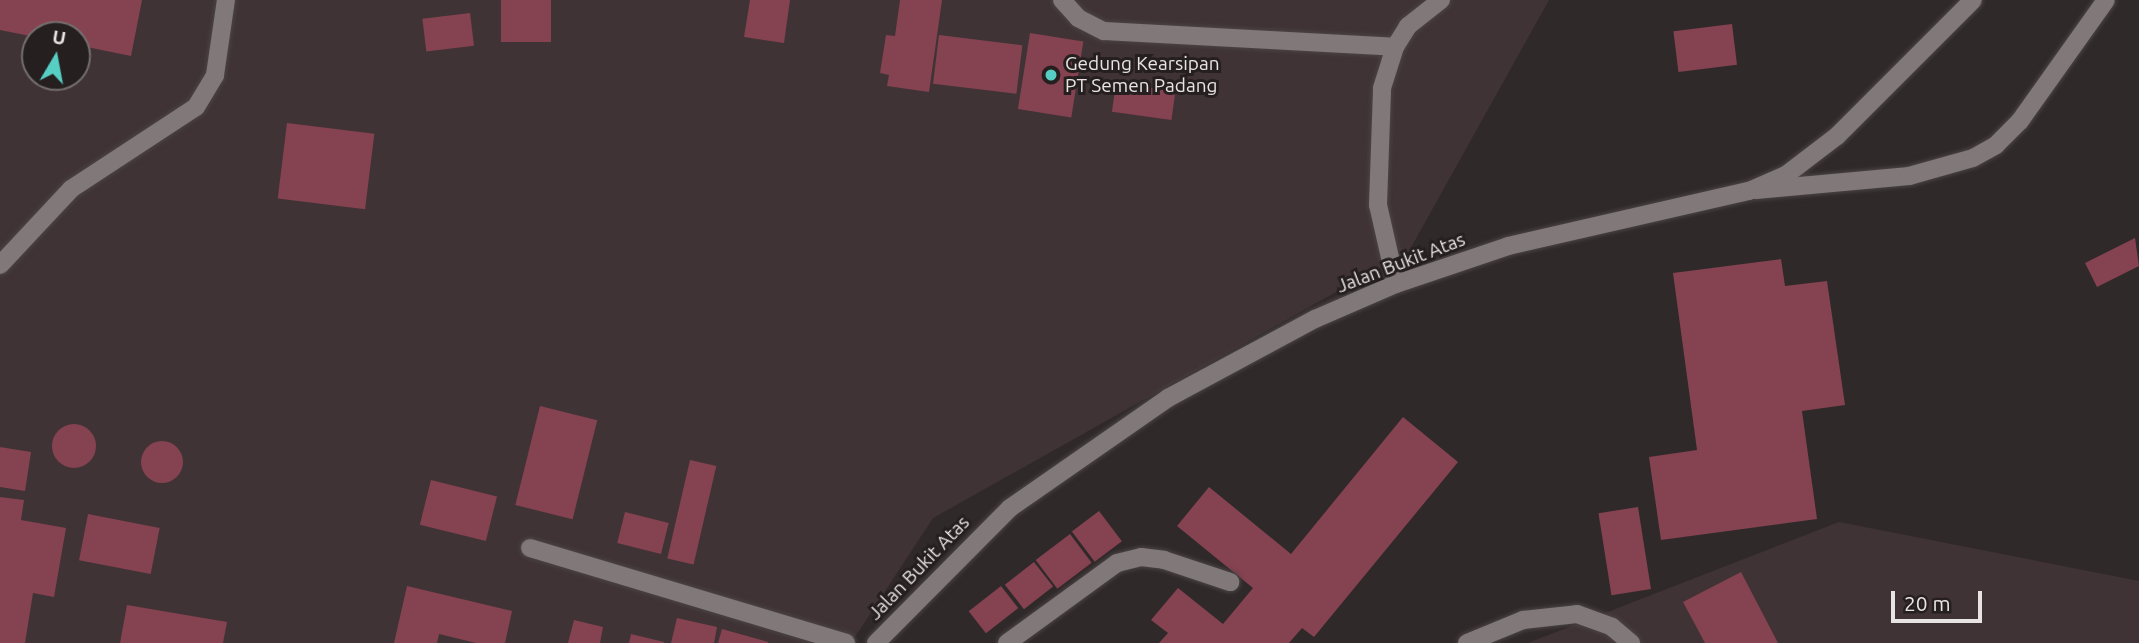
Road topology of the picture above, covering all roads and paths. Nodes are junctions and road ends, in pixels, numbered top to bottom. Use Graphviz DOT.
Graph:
graph roads {
  1 [pos="226,0"];
  2 [pos="1062,0"];
  3 [pos="1441,0"];
  4 [pos="1973,0"];
  5 [pos="2106,0"];
  6 [pos="1395,47"];
  7 [pos="1749,191"];
  8 [pos="0,265"];
  9 [pos="1396,284"];
  10 [pos="530,548"];
  11 [pos="1230,582"];
  12 [pos="846,643"];
  13 [pos="876,643"];
  14 [pos="1007,643"];
  15 [pos="1467,643"];
  16 [pos="1631,643"];
  1 -- 8 [label="street"];
  2 -- 6 [label="street"];
  3 -- 6 [label="street"];
  4 -- 7 [label="street, Jalan Bukit Atas"];
  5 -- 7 [label="street"];
  6 -- 9 [label="street"];
  7 -- 9 [label="street, Jalan Bukit Atas"];
  9 -- 13 [label="street, Jalan Bukit Atas"];
  10 -- 12 [label="street"];
  11 -- 14 [label="street"];
  15 -- 16 [label="street"];
}
